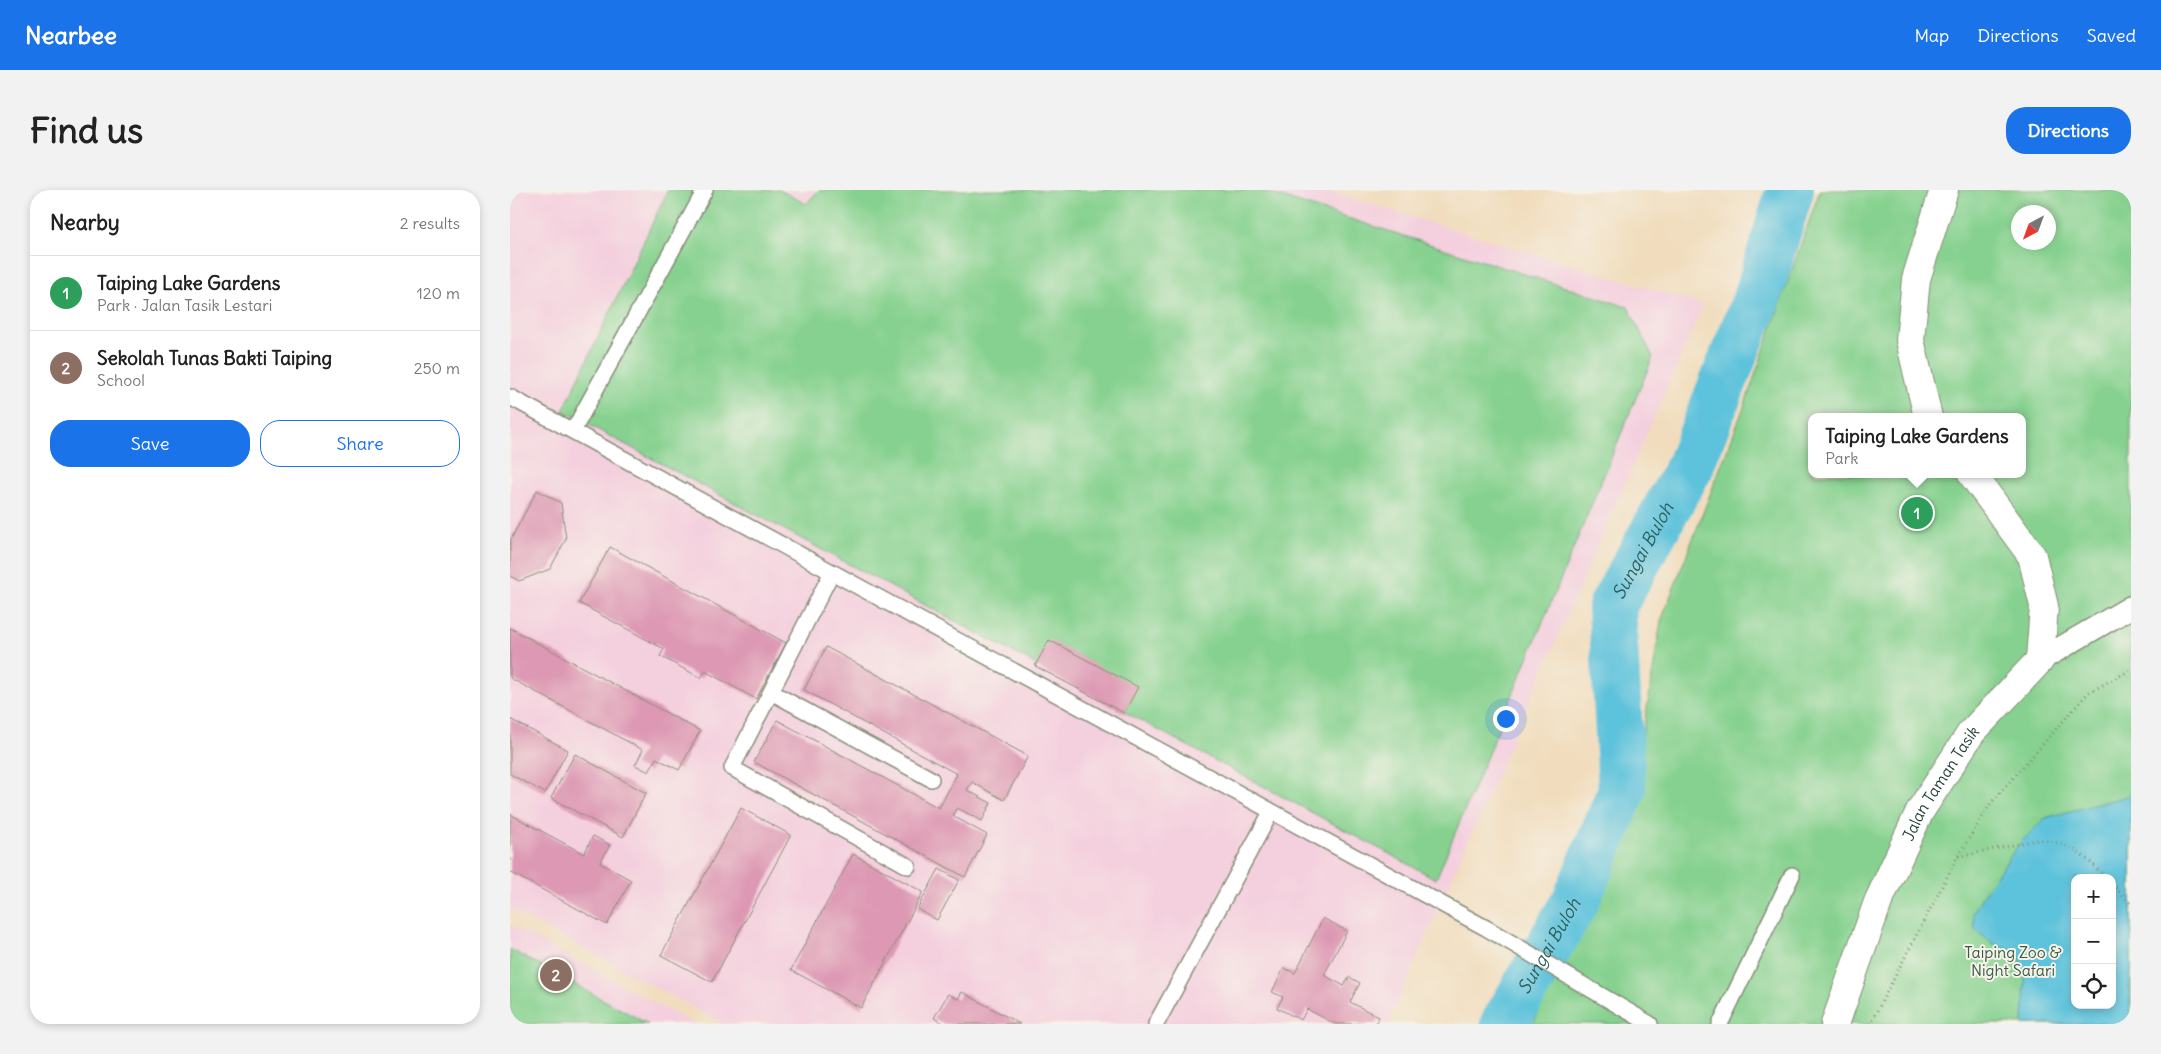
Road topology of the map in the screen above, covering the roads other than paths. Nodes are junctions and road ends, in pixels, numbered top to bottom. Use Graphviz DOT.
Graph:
graph roads {
  1 [pos="705,190"];
  2 [pos="1944,190"];
  3 [pos="510,396"];
  4 [pos="1927,413"];
  5 [pos="573,431"];
  6 [pos="1975,478"];
  7 [pos="832,572"];
  8 [pos="2131,607"];
  9 [pos="2040,660"];
  10 [pos="771,692"];
  11 [pos="931,779"];
  12 [pos="1271,812"];
  13 [pos="908,866"];
  14 [pos="1792,875"];
  15 [pos="1156,1024"];
  16 [pos="1650,1024"];
  17 [pos="1720,1024"];
  18 [pos="1835,1024"];
  1 -- 5 [label="lane"];
  2 -- 4 [label="street"];
  3 -- 5 [label="lane"];
  5 -- 7 [label="lane"];
  6 -- 9 [label="street"];
  7 -- 10 [label="lane"];
  7 -- 12 [label="lane"];
  8 -- 9 [label="street, Jalan Taman Tasik"];
  9 -- 18 [label="street, Jalan Taman Tasik"];
  10 -- 11 [label="lane"];
  10 -- 13 [label="lane"];
  12 -- 15 [label="lane"];
  12 -- 16 [label="lane"];
  14 -- 17 [label="lane"];
}
